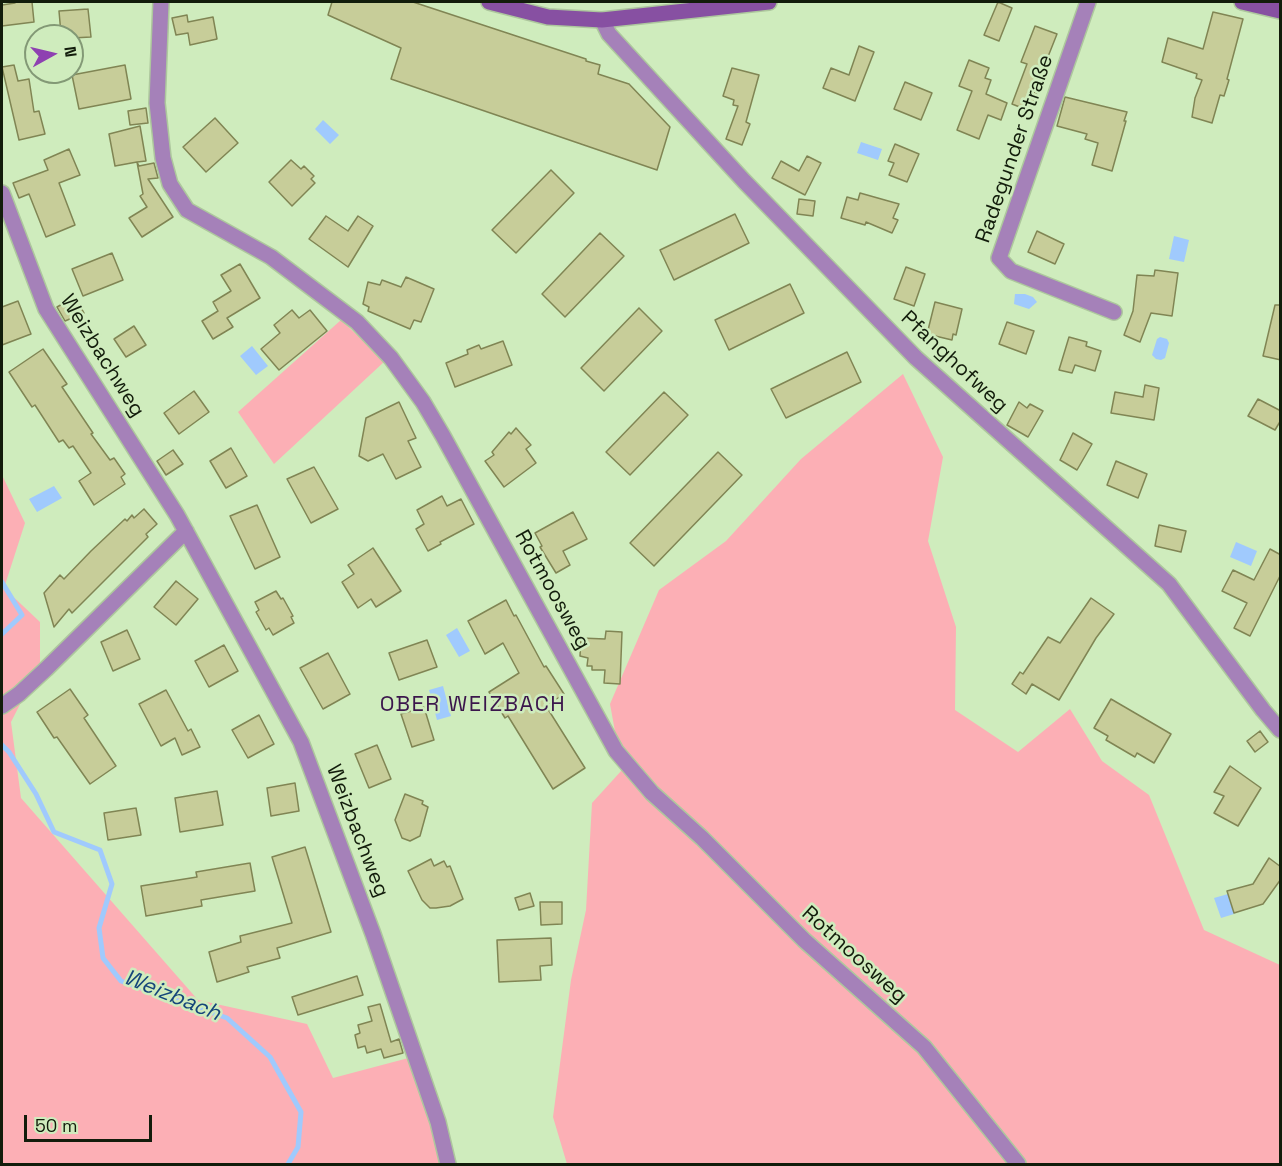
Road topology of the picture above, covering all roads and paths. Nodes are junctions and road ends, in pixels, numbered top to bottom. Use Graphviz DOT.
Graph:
graph roads {
  1 [pos="161,2"];
  2 [pos="489,2"];
  3 [pos="769,2"];
  4 [pos="1088,2"];
  5 [pos="1242,2"];
  6 [pos="1281,11"];
  7 [pos="602,20"];
  8 [pos="2,194"];
  9 [pos="1114,312"];
  10 [pos="186,531"];
  11 [pos="2,706"];
  12 [pos="1281,730"];
  13 [pos="448,1164"];
  14 [pos="1018,1164"];
  1 -- 14 [label="street, Rotmoosweg"];
  2 -- 7 [label="main road"];
  3 -- 7 [label="main road"];
  4 -- 9 [label="street, Radegunder Straße"];
  5 -- 6 [label="main road"];
  7 -- 12 [label="street, Pfanghofweg"];
  8 -- 10 [label="street, Weizbachweg"];
  10 -- 11 [label="street"];
  10 -- 13 [label="street, Weizbachweg"];
}
